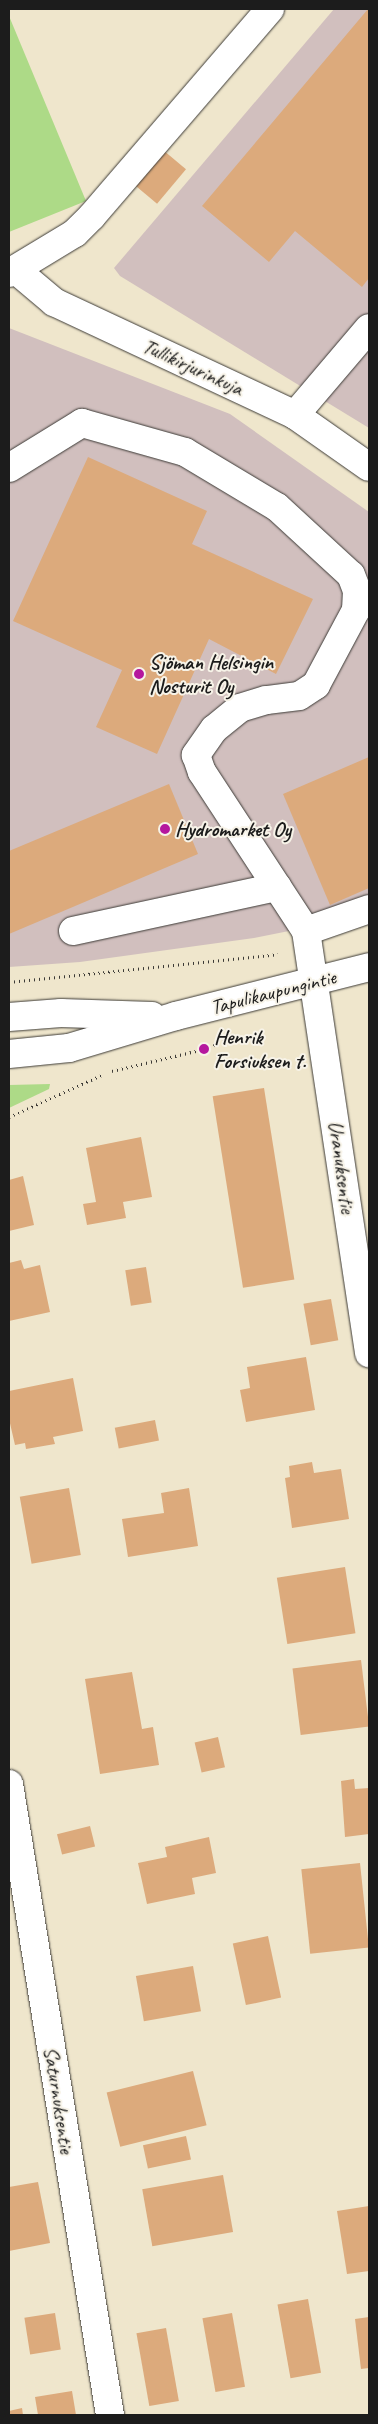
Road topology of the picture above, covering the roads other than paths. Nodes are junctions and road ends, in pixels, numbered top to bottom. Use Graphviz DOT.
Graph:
graph roads {
  1 [pos="270,9"];
  2 [pos="12,272"];
  3 [pos="369,328"];
  4 [pos="295,415"];
  5 [pos="369,467"];
  6 [pos="9,468"];
  7 [pos="277,887"];
  8 [pos="369,908"];
  9 [pos="73,931"];
  10 [pos="307,940"];
  11 [pos="369,967"];
  12 [pos="314,982"];
  13 [pos="176,1016"];
  14 [pos="9,1017"];
  15 [pos="9,1054"];
  16 [pos="369,1353"];
  17 [pos="9,1784"];
  18 [pos="110,2415"];
  1 -- 2 [label="street"];
  2 -- 4 [label="street, Tullikirjurinkuja"];
  3 -- 4 [label="street"];
  4 -- 5 [label="street, Tullikirjurinkuja"];
  6 -- 7 [label="street"];
  7 -- 9 [label="street"];
  7 -- 10 [label="street"];
  8 -- 10 [label="street"];
  10 -- 12 [label="street, Uranuksentie"];
  11 -- 12 [label="street, Tapulikaupungintie"];
  12 -- 13 [label="street, Tapulikaupungintie"];
  12 -- 16 [label="street, Uranuksentie"];
  13 -- 14 [label="street, Tapulikaupungintie"];
  13 -- 15 [label="street, Tapulikaupungintie"];
  17 -- 18 [label="street, Saturnuksentie"];
}
